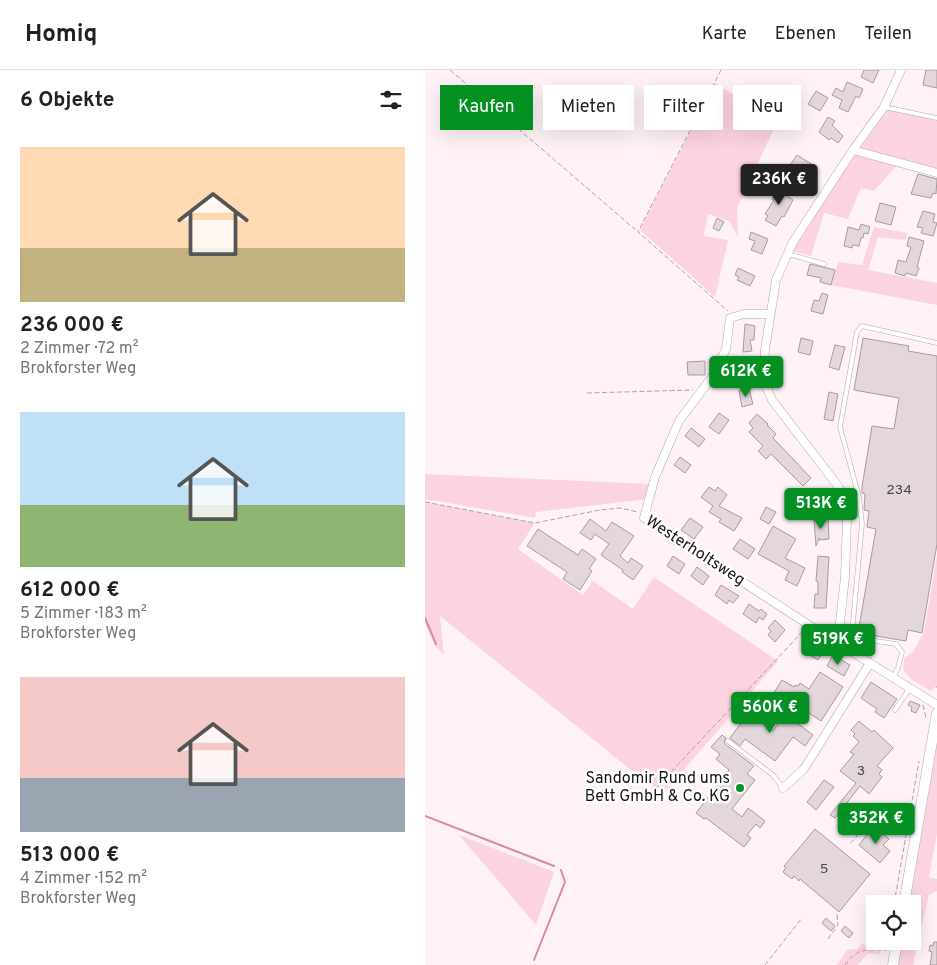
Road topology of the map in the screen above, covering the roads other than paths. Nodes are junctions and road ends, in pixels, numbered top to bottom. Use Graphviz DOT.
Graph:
graph roads {
  1 [pos="901,70"];
  2 [pos="884,107"];
  3 [pos="937,118"];
  4 [pos="853,150"];
  5 [pos="937,173"];
  6 [pos="787,254"];
  7 [pos="824,264"];
  8 [pos="770,314"];
  9 [pos="937,343"];
  10 [pos="836,641"];
  11 [pos="870,663"];
  12 [pos="893,677"];
  13 [pos="909,688"];
  14 [pos="937,705"];
  15 [pos="895,710"];
  16 [pos="937,713"];
  17 [pos="728,742"];
  18 [pos="783,788"];
  19 [pos="906,895"];
  20 [pos="893,950"];
  21 [pos="893,965"];
  1 -- 2 [label="street"];
  2 -- 3 [label="lane"];
  2 -- 4 [label="street"];
  4 -- 5 [label="street"];
  4 -- 6 [label="street"];
  6 -- 7 [label="lane"];
  6 -- 8 [label="street"];
  8 -- 10 [label="street"];
  8 -- 10 [label="street, Westerholtsweg"];
  9 -- 12 [label="lane"];
  10 -- 11 [label="street, Westerholtsweg"];
  11 -- 12 [label="street, Westerholtsweg"];
  11 -- 18 [label="street"];
  12 -- 13 [label="street, Westerholtsweg"];
  13 -- 14 [label="street, Westerholtsweg"];
  13 -- 15 [label="lane"];
  16 -- 19 [label="street"];
  17 -- 18 [label="lane"];
  20 -- 21 [label="street"];
}
